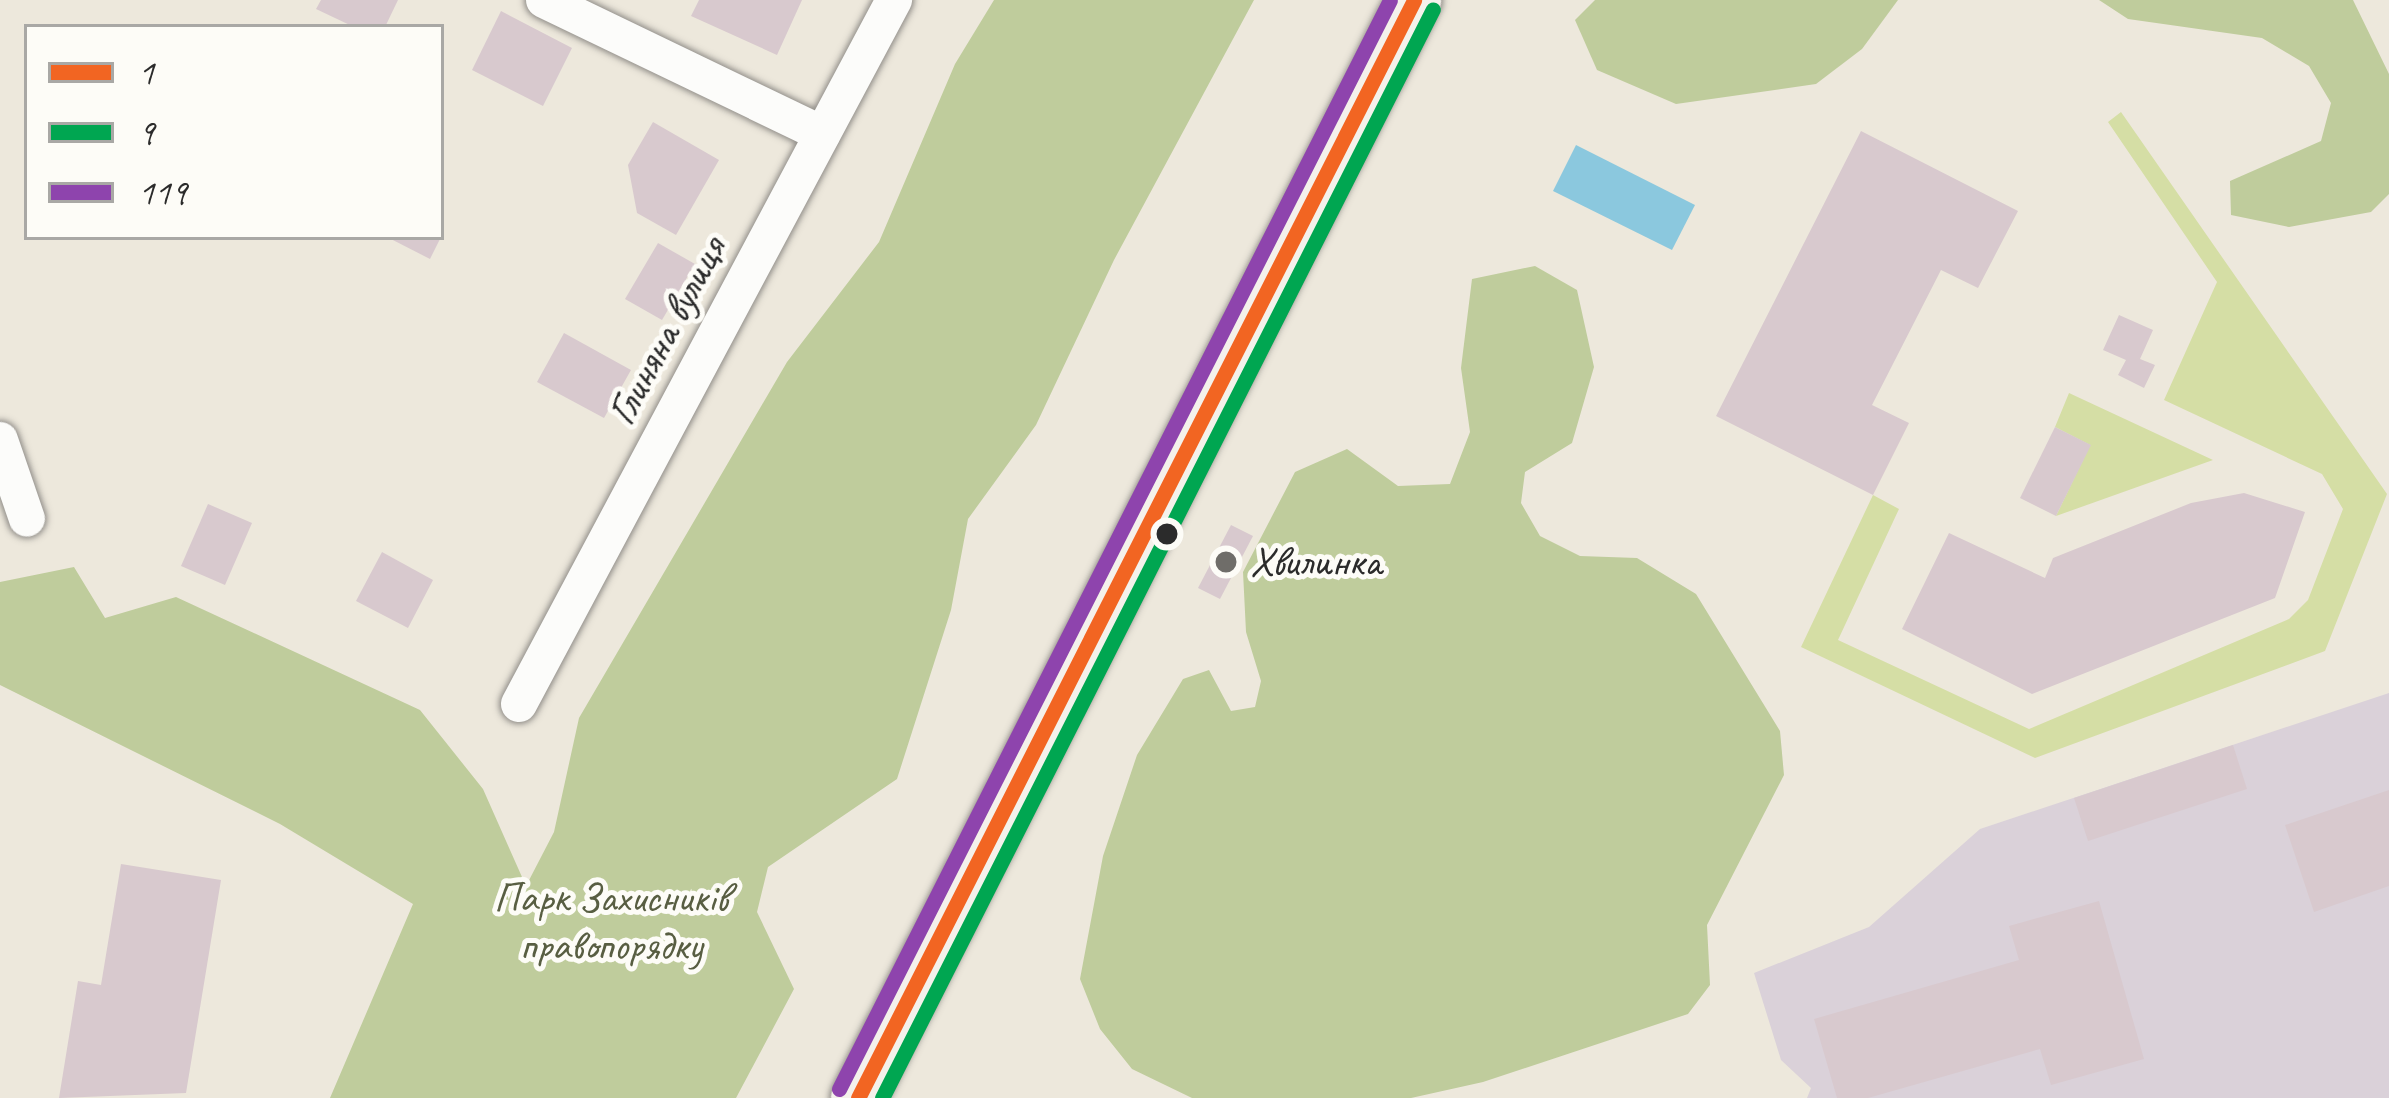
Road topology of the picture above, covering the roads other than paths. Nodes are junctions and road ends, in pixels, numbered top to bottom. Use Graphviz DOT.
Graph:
graph roads {
  1 [pos="544,0"];
  2 [pos="894,0"];
  3 [pos="1414,0"];
  4 [pos="822,134"];
  5 [pos="0,440"];
  6 [pos="27,519"];
  7 [pos="519,704"];
  8 [pos="858,1098"];
  1 -- 4 [label="street"];
  2 -- 4 [label="street, Глиняна вулиця"];
  3 -- 8 [label="main road"];
  4 -- 7 [label="street, Глиняна вулиця"];
  5 -- 6 [label="street"];
}
